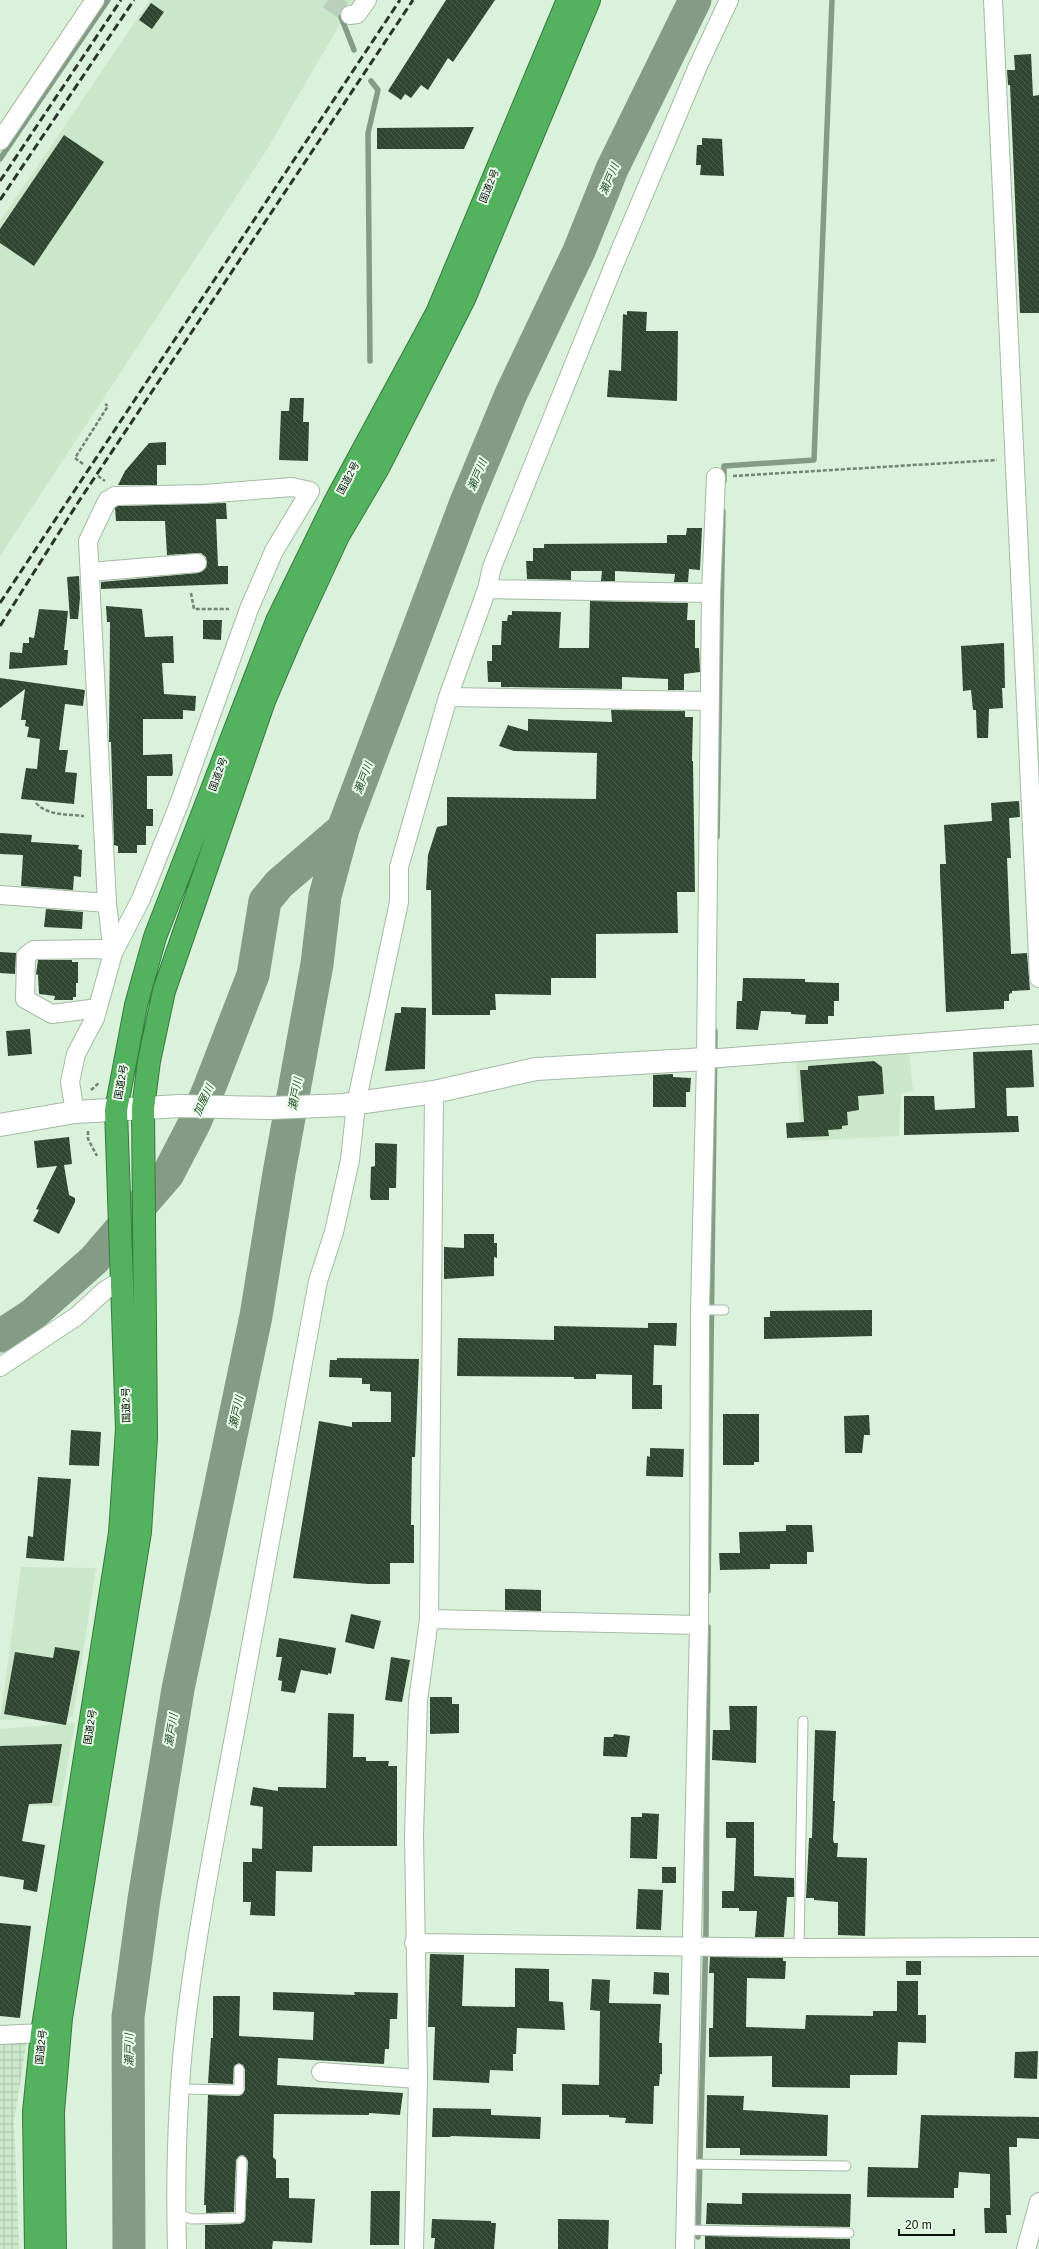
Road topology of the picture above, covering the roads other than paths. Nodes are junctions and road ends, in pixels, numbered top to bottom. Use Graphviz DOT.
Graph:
graph roads {
  1 [pos="367,0"];
  2 [pos="568,0"];
  3 [pos="589,0"];
  4 [pos="729,0"];
  5 [pos="993,0"];
  6 [pos="88,4"];
  7 [pos="350,15"];
  8 [pos="0,141"];
  9 [pos="722,477"];
  10 [pos="310,491"];
  11 [pos="335,502"];
  12 [pos="197,563"];
  13 [pos="90,572"];
  14 [pos="487,589"];
  15 [pos="710,593"];
  16 [pos="448,697"];
  17 [pos="709,701"];
  18 [pos="0,895"];
  19 [pos="141,899"];
  20 [pos="107,903"];
  21 [pos="166,909"];
  22 [pos="113,953"];
  23 [pos="1039,978"];
  24 [pos="98,1008"];
  25 [pos="1039,1034"];
  26 [pos="713,1058"];
  27 [pos="434,1092"];
  28 [pos="350,1105"];
  29 [pos="143,1108"];
  30 [pos="116,1110"];
  31 [pos="75,1112"];
  32 [pos="0,1125"];
  33 [pos="122,1270"];
  34 [pos="704,1310"];
  35 [pos="724,1310"];
  36 [pos="0,1367"];
  37 [pos="429,1619"];
  38 [pos="699,1625"];
  39 [pos="803,1721"];
  40 [pos="414,1943"];
  41 [pos="701,1946"];
  42 [pos="1039,1946"];
  43 [pos="799,1948"];
  44 [pos="42,2033"];
  45 [pos="0,2035"];
  46 [pos="239,2069"];
  47 [pos="321,2072"];
  48 [pos="418,2079"];
  49 [pos="180,2089"];
  50 [pos="242,2161"];
  51 [pos="694,2164"];
  52 [pos="846,2166"];
  53 [pos="1039,2202"];
  54 [pos="176,2213"];
  55 [pos="694,2230"];
  56 [pos="849,2233"];
  57 [pos="36,2249"];
  58 [pos="55,2249"];
  59 [pos="177,2249"];
  60 [pos="414,2249"];
  61 [pos="685,2249"];
  62 [pos="1026,2249"];
  1 -- 7 [label="street"];
  2 -- 11 [label="highway, 国道2号"];
  3 -- 29 [label="highway, 国道2号"];
  4 -- 14 [label="street"];
  5 -- 23 [label="street"];
  6 -- 8 [label="street"];
  9 -- 15 [label="street"];
  10 -- 11 [label="street"];
  10 -- 13 [label="street"];
  10 -- 19 [label="street"];
  11 -- 21 [label="highway, 国道2号"];
  12 -- 13 [label="street"];
  13 -- 20 [label="street"];
  14 -- 15 [label="street"];
  14 -- 16 [label="street"];
  15 -- 17 [label="street"];
  16 -- 17 [label="street"];
  16 -- 28 [label="street"];
  17 -- 26 [label="street"];
  18 -- 20 [label="street"];
  19 -- 21 [label="street"];
  19 -- 22 [label="street"];
  20 -- 22 [label="street"];
  21 -- 30 [label="highway, 国道2号"];
  22 -- 24 [label="street"];
  22 -- 24 [label="street"];
  24 -- 31 [label="street"];
  25 -- 26 [label="street"];
  26 -- 27 [label="street"];
  26 -- 34 [label="street"];
  27 -- 28 [label="street"];
  27 -- 37 [label="street"];
  28 -- 29 [label="street"];
  28 -- 49 [label="street"];
  29 -- 30 [label="street"];
  29 -- 58 [label="highway, 国道2号"];
  30 -- 31 [label="street"];
  30 -- 33 [label="highway, 国道2号"];
  31 -- 32 [label="street"];
  33 -- 36 [label="street"];
  33 -- 44 [label="highway, 国道2号"];
  34 -- 35 [label="lane"];
  34 -- 38 [label="street"];
  37 -- 38 [label="street"];
  37 -- 40 [label="street"];
  38 -- 41 [label="street"];
  39 -- 43 [label="lane"];
  40 -- 41 [label="street"];
  40 -- 48 [label="street"];
  41 -- 43 [label="street"];
  41 -- 51 [label="street"];
  42 -- 43 [label="street"];
  44 -- 45 [label="street"];
  44 -- 57 [label="highway, 国道2号"];
  46 -- 49 [label="lane"];
  47 -- 48 [label="street"];
  48 -- 60 [label="street"];
  49 -- 54 [label="street"];
  50 -- 54 [label="lane"];
  51 -- 52 [label="lane"];
  51 -- 55 [label="street"];
  53 -- 62 [label="street"];
  54 -- 59 [label="street"];
  55 -- 56 [label="lane"];
  55 -- 61 [label="street"];
}
